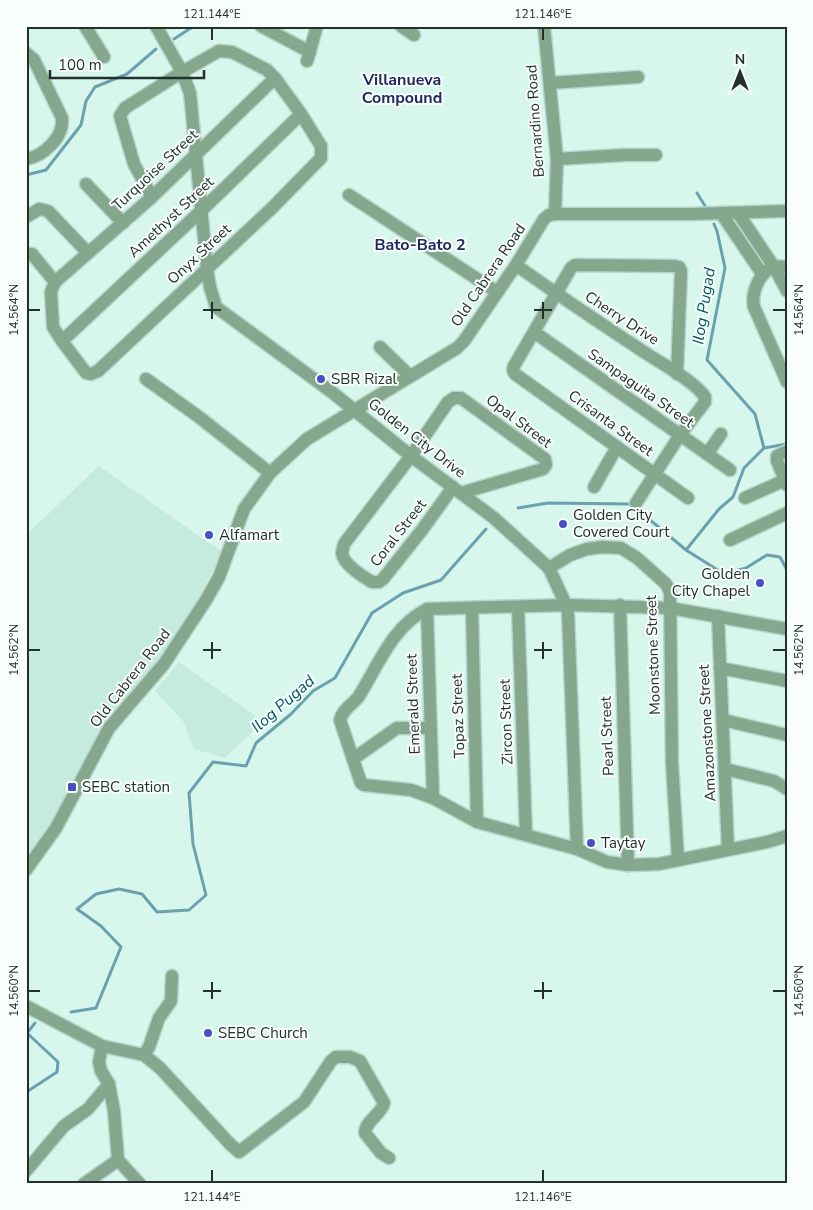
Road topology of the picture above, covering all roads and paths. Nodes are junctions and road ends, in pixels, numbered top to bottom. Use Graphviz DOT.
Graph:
graph roads {
  1 [pos="85,26"];
  2 [pos="156,26"];
  3 [pos="261,26"];
  4 [pos="317,26"];
  5 [pos="401,26"];
  6 [pos="544,26"];
  7 [pos="414,35"];
  8 [pos="26,54"];
  9 [pos="104,58"];
  10 [pos="182,72"];
  11 [pos="638,77"];
  12 [pos="275,78"];
  13 [pos="550,83"];
  14 [pos="301,114"];
  15 [pos="196,154"];
  16 [pos="656,155"];
  17 [pos="26,159"];
  18 [pos="557,159"];
  19 [pos="86,184"];
  20 [pos="349,195"];
  21 [pos="152,196"];
  22 [pos="202,210"];
  23 [pos="787,211"];
  24 [pos="721,213"];
  25 [pos="738,213"];
  26 [pos="555,214"];
  27 [pos="28,216"];
  28 [pos="123,223"];
  29 [pos="88,253"];
  30 [pos="26,254"];
  31 [pos="516,265"];
  32 [pos="780,267"];
  33 [pos="207,269"];
  34 [pos="762,275"];
  35 [pos="55,282"];
  36 [pos="787,291"];
  37 [pos="496,292"];
  38 [pos="556,294"];
  39 [pos="534,332"];
  40 [pos="62,342"];
  41 [pos="380,347"];
  42 [pos="677,374"];
  43 [pos="410,376"];
  44 [pos="146,379"];
  45 [pos="787,382"];
  46 [pos="354,409"];
  47 [pos="721,434"];
  48 [pos="680,436"];
  49 [pos="618,447"];
  50 [pos="787,451"];
  51 [pos="707,454"];
  52 [pos="411,456"];
  53 [pos="730,470"];
  54 [pos="270,473"];
  55 [pos="655,474"];
  56 [pos="786,482"];
  57 [pos="594,487"];
  58 [pos="457,490"];
  59 [pos="688,498"];
  60 [pos="745,498"];
  61 [pos="636,503"];
  62 [pos="787,513"];
  63 [pos="730,540"];
  64 [pos="549,568"];
  65 [pos="566,605"];
  66 [pos="620,605"];
  67 [pos="518,607"];
  68 [pos="670,608"];
  69 [pos="427,609"];
  70 [pos="472,609"];
  71 [pos="718,616"];
  72 [pos="787,629"];
  73 [pos="720,668"];
  74 [pos="787,681"];
  75 [pos="723,720"];
  76 [pos="430,728"];
  77 [pos="787,735"];
  78 [pos="353,759"];
  79 [pos="725,769"];
  80 [pos="787,789"];
  81 [pos="433,798"];
  82 [pos="478,822"];
  83 [pos="526,835"];
  84 [pos="787,836"];
  85 [pos="577,849"];
  86 [pos="728,849"];
  87 [pos="678,860"];
  88 [pos="628,865"];
  89 [pos="26,870"];
  90 [pos="172,976"];
  91 [pos="26,1006"];
  92 [pos="102,1046"];
  93 [pos="144,1055"];
  94 [pos="109,1084"];
  95 [pos="388,1158"];
  96 [pos="118,1160"];
  97 [pos="26,1171"];
  98 [pos="84,1184"];
  99 [pos="140,1184"];
  1 -- 9 [label="street"];
  2 -- 10 [label="street, Golden City Drive"];
  3 -- 4 [label="street"];
  5 -- 7 [label="street"];
  6 -- 13 [label="street, Bernardino Road"];
  8 -- 17 [label="street"];
  10 -- 12 [label="street"];
  10 -- 15 [label="street, Golden City Drive"];
  10 -- 21 [label="street"];
  11 -- 13 [label="street"];
  12 -- 14 [label="street"];
  12 -- 15 [label="street, Turquoise Street"];
  13 -- 18 [label="street, Bernardino Road"];
  14 -- 22 [label="street, Amethyst Street"];
  14 -- 33 [label="street, Onyx Street"];
  15 -- 21 [label="street, Turquoise Street"];
  15 -- 22 [label="street, Golden City Drive"];
  16 -- 18 [label="street"];
  18 -- 26 [label="street, Bernardino Road"];
  19 -- 28 [label="street"];
  20 -- 37 [label="street"];
  21 -- 28 [label="street, Turquoise Street"];
  22 -- 33 [label="street, Golden City Drive"];
  22 -- 40 [label="street, Amethyst Street"];
  23 -- 25 [label="street"];
  24 -- 25 [label="street"];
  24 -- 26 [label="street"];
  24 -- 34 [label="street"];
  25 -- 32 [label="street"];
  26 -- 31 [label="street, Old Cabrera Road"];
  27 -- 29 [label="street"];
  28 -- 29 [label="street, Turquoise Street"];
  29 -- 35 [label="street, Turquoise Street"];
  30 -- 35 [label="street"];
  31 -- 37 [label="street, Old Cabrera Road"];
  31 -- 38 [label="street, Cherry Drive"];
  32 -- 34 [label="street"];
  32 -- 36 [label="street"];
  33 -- 40 [label="street, Onyx Street"];
  33 -- 46 [label="street, Golden City Drive"];
  34 -- 45 [label="street"];
  35 -- 40 [label="street"];
  37 -- 43 [label="street, Old Cabrera Road"];
  38 -- 39 [label="street"];
  38 -- 42 [label="street, Cherry Drive"];
  38 -- 42 [label="street"];
  39 -- 48 [label="street, Sampaguita Street"];
  39 -- 49 [label="street, Crisanta Street"];
  41 -- 43 [label="street"];
  42 -- 48 [label="street, Cherry Drive"];
  43 -- 46 [label="street, Old Cabrera Road"];
  44 -- 54 [label="street"];
  46 -- 52 [label="street, Golden City Drive"];
  46 -- 54 [label="street, Old Cabrera Road"];
  47 -- 51 [label="street"];
  48 -- 51 [label="street, Sampaguita Street"];
  48 -- 55 [label="street"];
  49 -- 55 [label="street, Crisanta Street"];
  49 -- 57 [label="street"];
  50 -- 56 [label="street"];
  51 -- 53 [label="street, Sampaguita Street"];
  52 -- 58 [label="street, Golden City Drive"];
  52 -- 58 [label="street, Opal Street"];
  52 -- 58 [label="street, Coral Street"];
  54 -- 89 [label="street, Old Cabrera Road"];
  55 -- 59 [label="street, Crisanta Street"];
  55 -- 61 [label="street"];
  56 -- 60 [label="street"];
  58 -- 64 [label="street, Golden City Drive"];
  62 -- 63 [label="street"];
  64 -- 65 [label="street, Golden City Drive"];
  64 -- 68 [label="street, Moonstone Street"];
  65 -- 66 [label="street"];
  65 -- 67 [label="street"];
  65 -- 85 [label="street, Golden City Drive"];
  66 -- 68 [label="street"];
  66 -- 88 [label="street, Pearl Street"];
  67 -- 70 [label="street"];
  67 -- 83 [label="street, Zircon Street"];
  68 -- 71 [label="street"];
  68 -- 87 [label="street, Moonstone Street"];
  69 -- 70 [label="street"];
  69 -- 76 [label="street, Emerald Street"];
  69 -- 78 [label="street"];
  70 -- 82 [label="street, Topaz Street"];
  71 -- 72 [label="street"];
  71 -- 73 [label="street, Amazonstone Street"];
  73 -- 74 [label="street"];
  73 -- 75 [label="street, Amazonstone Street"];
  75 -- 77 [label="street"];
  75 -- 79 [label="street, Amazonstone Street"];
  76 -- 78 [label="street"];
  76 -- 81 [label="street, Emerald Street"];
  78 -- 81 [label="street"];
  79 -- 80 [label="street"];
  79 -- 86 [label="street, Amazonstone Street"];
  81 -- 82 [label="street"];
  82 -- 83 [label="street"];
  83 -- 85 [label="street"];
  84 -- 86 [label="street"];
  85 -- 88 [label="street"];
  86 -- 87 [label="street"];
  87 -- 88 [label="street"];
  90 -- 93 [label="street"];
  91 -- 92 [label="street"];
  92 -- 93 [label="street"];
  92 -- 94 [label="street"];
  93 -- 95 [label="street"];
  94 -- 96 [label="street"];
  94 -- 97 [label="street"];
  96 -- 98 [label="street"];
  96 -- 99 [label="street"];
}
